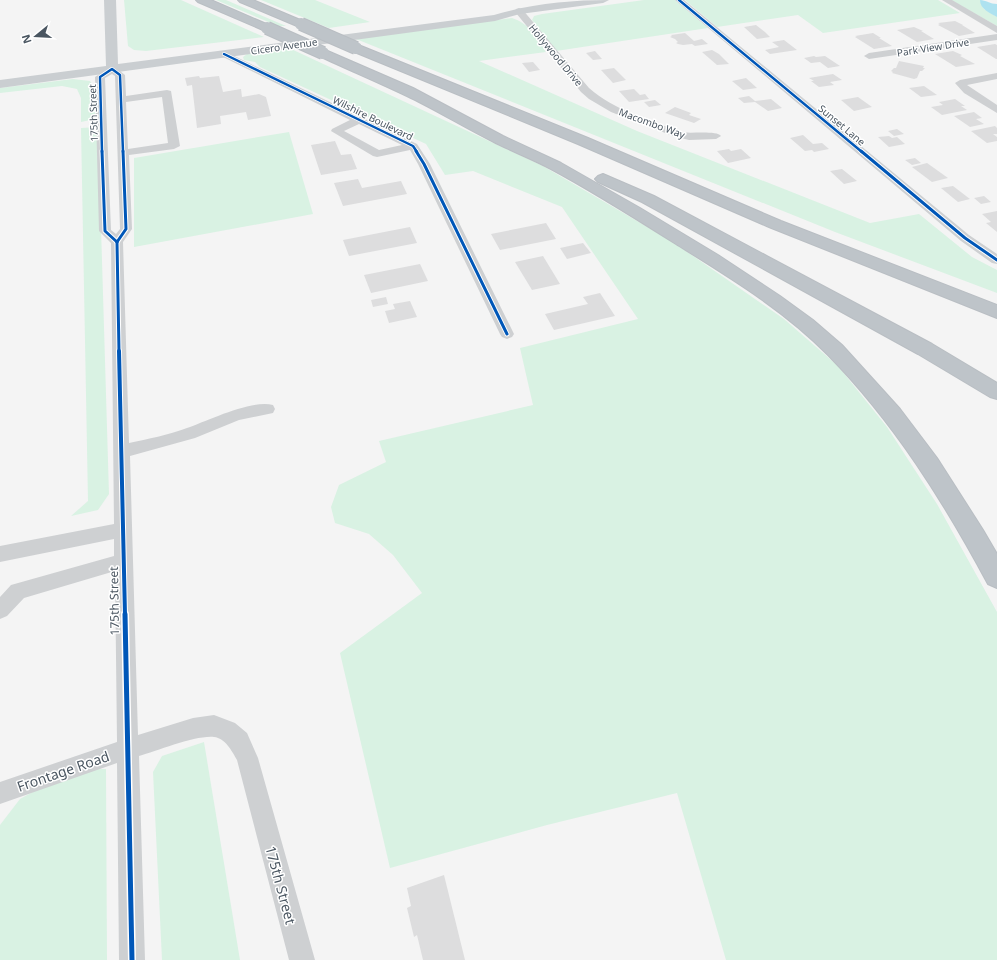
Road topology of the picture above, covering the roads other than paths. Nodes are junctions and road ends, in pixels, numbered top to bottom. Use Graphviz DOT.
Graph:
graph roads {
  1 [pos="110,0"];
  2 [pos="202,0"];
  3 [pos="244,0"];
  4 [pos="603,0"];
  5 [pos="679,0"];
  6 [pos="946,0"];
  7 [pos="519,11"];
  8 [pos="997,30"];
  9 [pos="997,37"];
  10 [pos="224,54"];
  11 [pos="869,56"];
  12 [pos="111,65"];
  13 [pos="0,75"];
  14 [pos="997,76"];
  15 [pos="0,84"];
  16 [pos="408,91"];
  17 [pos="593,97"];
  18 [pos="121,100"];
  19 [pos="997,110"];
  20 [pos="358,120"];
  21 [pos="716,136"];
  22 [pos="414,146"];
  23 [pos="122,153"];
  24 [pos="775,224"];
  25 [pos="117,242"];
  26 [pos="997,260"];
  27 [pos="997,301"];
  28 [pos="997,312"];
  29 [pos="507,334"];
  30 [pos="997,392"];
  31 [pos="267,409"];
  32 [pos="121,452"];
  33 [pos="123,530"];
  34 [pos="0,554"];
  35 [pos="123,561"];
  36 [pos="997,577"];
  37 [pos="0,610"];
  38 [pos="127,749"];
  39 [pos="0,793"];
  40 [pos="132,960"];
  41 [pos="302,960"];
  1 -- 12 [label="main road, 175th Street"];
  2 -- 16 [label="highway, bridge"];
  3 -- 24 [label="highway, bridge"];
  4 -- 7 [label="main road, Cicero Avenue"];
  5 -- 26 [label="street, Sunset Lane"];
  6 -- 8 [label="street"];
  7 -- 10 [label="main road, Cicero Avenue"];
  7 -- 12 [label="main road, Cicero Avenue"];
  7 -- 17 [label="street, Hollywood Drive"];
  9 -- 11 [label="street, Park View Drive"];
  10 -- 12 [label="main road, Cicero Avenue"];
  10 -- 20 [label="street, Wilshire Boulevard"];
  12 -- 13 [label="main road, Cicero Avenue"];
  12 -- 15 [label="main road, Cicero Avenue"];
  12 -- 18 [label="street, 175th Street"];
  12 -- 25 [label="street, 175th Street"];
  14 -- 19 [label="street"];
  16 -- 30 [label="highway"];
  16 -- 36 [label="highway"];
  17 -- 21 [label="street, Macombo Way"];
  18 -- 23 [label="street, 175th Street"];
  18 -- 23 [label="street"];
  20 -- 22 [label="street, Wilshire Boulevard"];
  20 -- 22 [label="street"];
  22 -- 29 [label="street, Wilshire Boulevard"];
  23 -- 25 [label="street, 175th Street"];
  24 -- 27 [label="highway"];
  24 -- 28 [label="highway"];
  25 -- 32 [label="street, 175th Street"];
  31 -- 32 [label="street"];
  32 -- 33 [label="street, 175th Street"];
  33 -- 34 [label="street"];
  33 -- 35 [label="street, 175th Street"];
  35 -- 37 [label="street"];
  35 -- 38 [label="street, 175th Street"];
  38 -- 39 [label="street, Frontage Road"];
  38 -- 40 [label="street, 175th Street"];
  38 -- 41 [label="street, 175th Street"];
}
